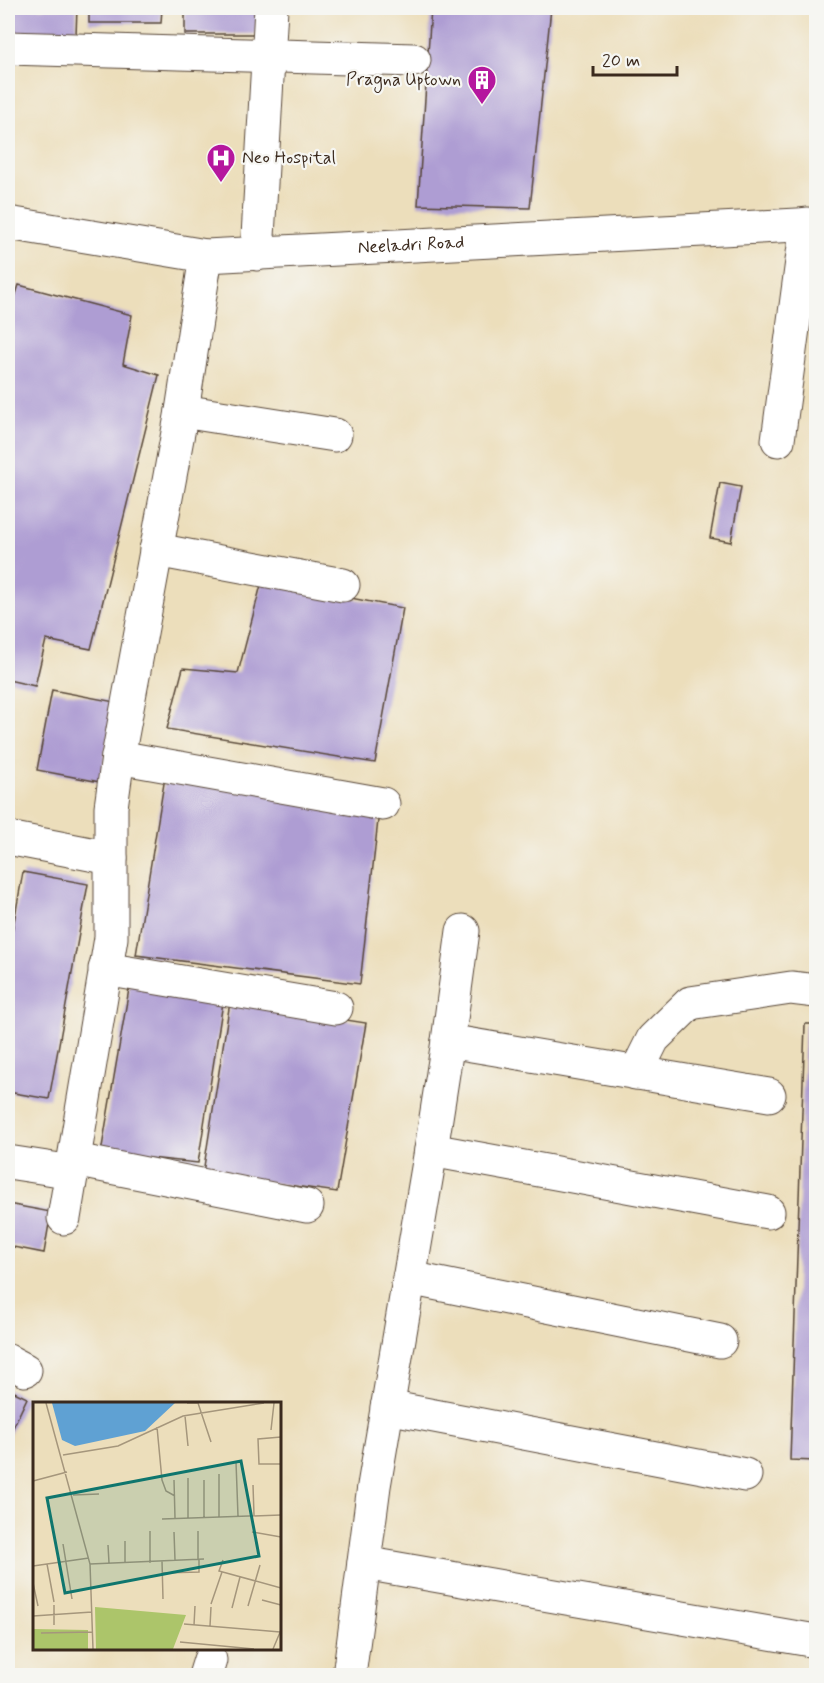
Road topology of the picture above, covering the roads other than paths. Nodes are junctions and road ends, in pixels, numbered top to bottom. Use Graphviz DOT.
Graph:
graph roads {
  1 [pos="271,8"];
  2 [pos="8,48"];
  3 [pos="268,57"];
  4 [pos="414,60"];
  5 [pos="8,223"];
  6 [pos="812,224"];
  7 [pos="257,254"];
  8 [pos="206,256"];
  9 [pos="182,411"];
  10 [pos="335,435"];
  11 [pos="778,440"];
  12 [pos="156,550"];
  13 [pos="343,585"];
  14 [pos="118,757"];
  15 [pos="383,804"];
  16 [pos="9,845"];
  17 [pos="111,858"];
  18 [pos="463,931"];
  19 [pos="105,969"];
  20 [pos="816,991"];
  21 [pos="336,1008"];
  22 [pos="448,1041"];
  23 [pos="636,1073"];
  24 [pos="770,1095"];
  25 [pos="431,1150"];
  26 [pos="8,1162"];
  27 [pos="74,1166"];
  28 [pos="307,1206"];
  29 [pos="768,1212"];
  30 [pos="64,1218"];
  31 [pos="410,1278"];
  32 [pos="720,1341"];
  33 [pos="387,1407"];
  34 [pos="745,1475"];
  35 [pos="364,1563"];
  36 [pos="816,1641"];
  37 [pos="349,1676"];
  1 -- 3 [label="street"];
  2 -- 3 [label="street"];
  3 -- 4 [label="street"];
  3 -- 7 [label="street"];
  5 -- 8 [label="street, Neeladri Road"];
  6 -- 7 [label="street, Neeladri Road"];
  6 -- 11 [label="street"];
  7 -- 8 [label="street, Neeladri Road"];
  8 -- 9 [label="street"];
  9 -- 10 [label="street"];
  9 -- 12 [label="street"];
  12 -- 13 [label="street"];
  12 -- 14 [label="street"];
  14 -- 15 [label="street"];
  14 -- 17 [label="street"];
  16 -- 17 [label="street"];
  17 -- 19 [label="street"];
  18 -- 22 [label="street"];
  19 -- 21 [label="street"];
  19 -- 27 [label="street"];
  20 -- 23 [label="street"];
  22 -- 23 [label="street"];
  22 -- 25 [label="street"];
  23 -- 24 [label="street"];
  25 -- 29 [label="street"];
  25 -- 31 [label="street"];
  26 -- 27 [label="street"];
  27 -- 28 [label="street"];
  27 -- 30 [label="street"];
  31 -- 32 [label="street"];
  31 -- 33 [label="street"];
  33 -- 34 [label="street"];
  33 -- 35 [label="street"];
  35 -- 36 [label="street"];
  35 -- 37 [label="street"];
}
